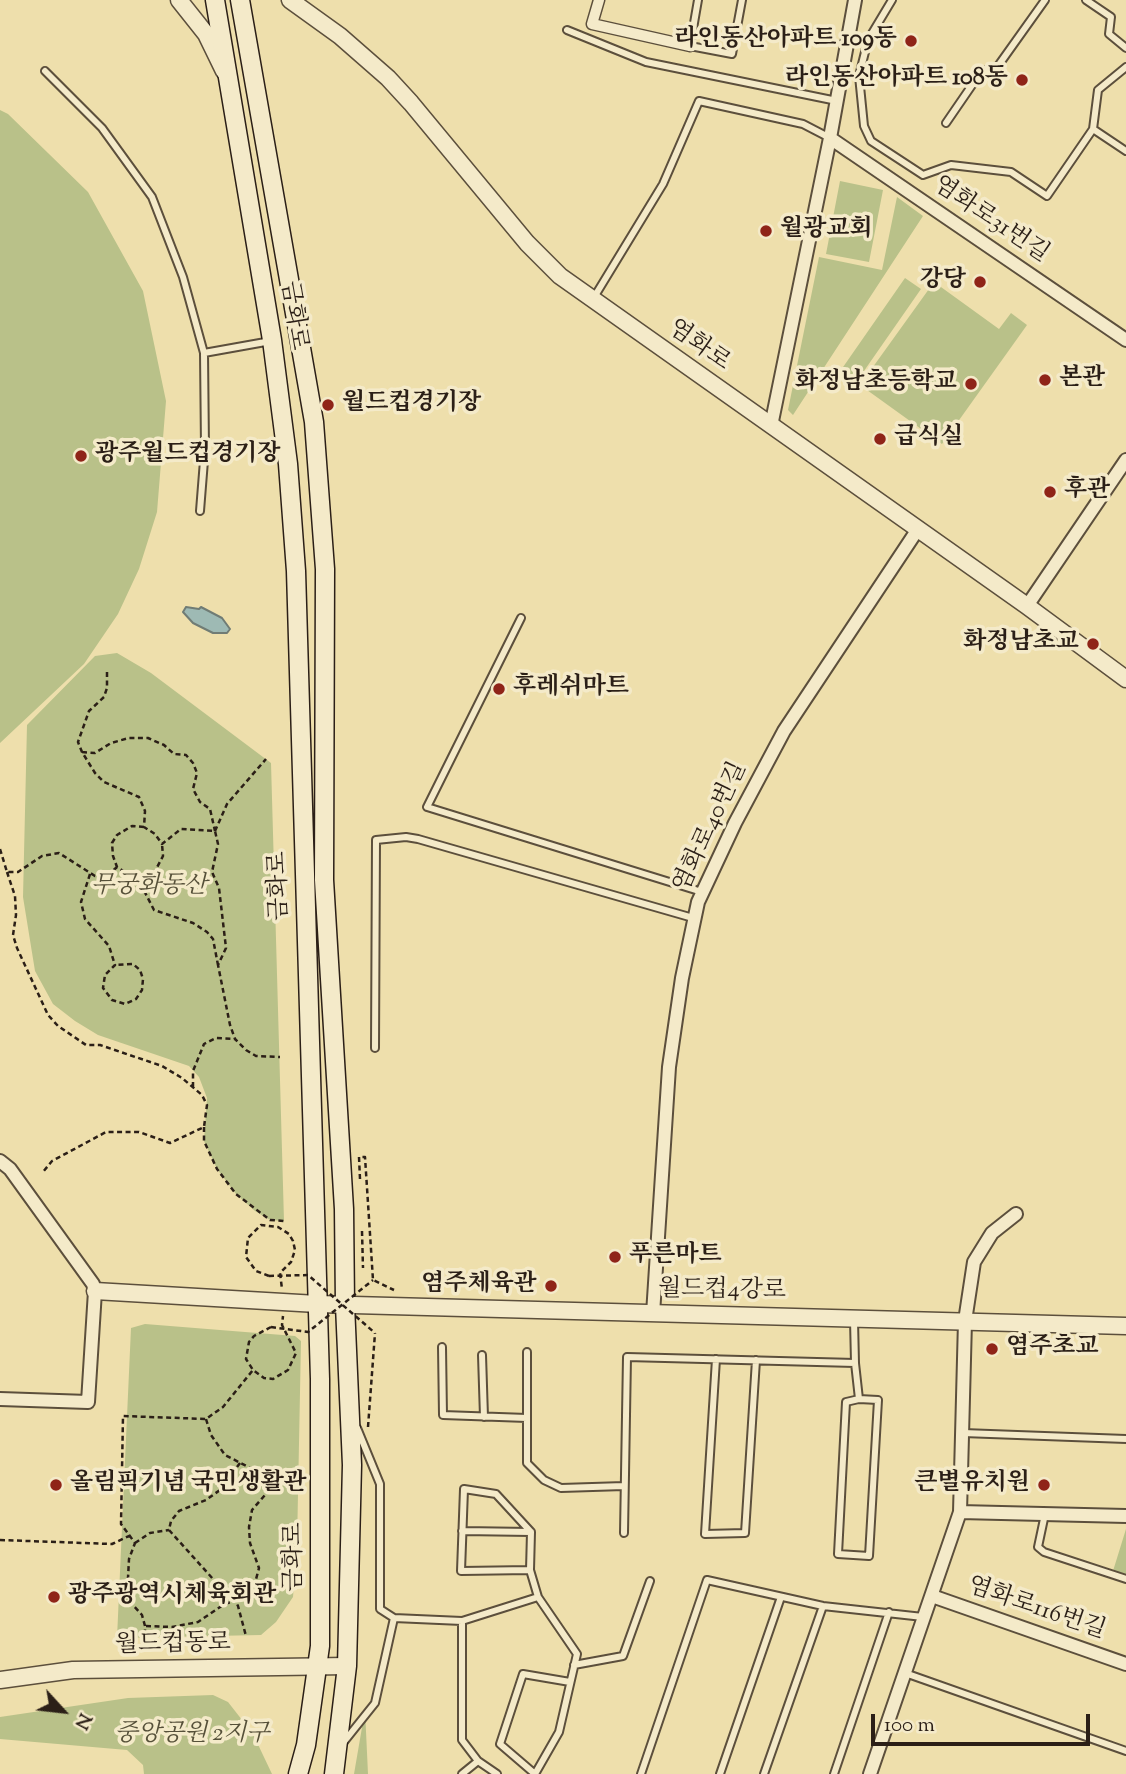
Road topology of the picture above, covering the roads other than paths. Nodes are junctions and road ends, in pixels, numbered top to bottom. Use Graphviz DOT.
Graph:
graph roads {
  1 [pos="179,0"];
  2 [pos="215,0"];
  3 [pos="240,0"];
  4 [pos="290,0"];
  5 [pos="599,0"];
  6 [pos="698,0"];
  7 [pos="742,0"];
  8 [pos="855,0"];
  9 [pos="892,0"];
  10 [pos="1045,0"];
  11 [pos="1086,0"];
  12 [pos="567,30"];
  13 [pos="690,46"];
  14 [pos="1126,48"];
  15 [pos="1126,67"];
  16 [pos="45,71"];
  17 [pos="230,84"];
  18 [pos="837,101"];
  19 [pos="946,123"];
  20 [pos="1093,129"];
  21 [pos="830,138"];
  22 [pos="1126,151"];
  23 [pos="592,300"];
  24 [pos="1126,340"];
  25 [pos="272,341"];
  26 [pos="204,353"];
  27 [pos="772,426"];
  28 [pos="1126,460"];
  29 [pos="201,511"];
  30 [pos="918,529"];
  31 [pos="1027,606"];
  32 [pos="522,618"];
  33 [pos="1126,679"];
  34 [pos="702,892"];
  35 [pos="694,918"];
  36 [pos="375,1048"];
  37 [pos="0,1161"];
  38 [pos="1016,1214"];
  39 [pos="95,1291"];
  40 [pos="317,1304"];
  41 [pos="344,1305"];
  42 [pos="653,1314"];
  43 [pos="854,1318"];
  44 [pos="965,1321"];
  45 [pos="1126,1326"];
  46 [pos="442,1347"];
  47 [pos="527,1352"];
  48 [pos="482,1355"];
  49 [pos="716,1359"];
  50 [pos="756,1360"];
  51 [pos="855,1363"];
  52 [pos="0,1399"];
  53 [pos="859,1399"];
  54 [pos="350,1408"];
  55 [pos="484,1417"];
  56 [pos="527,1418"];
  57 [pos="963,1433"];
  58 [pos="1126,1439"];
  59 [pos="624,1486"];
  60 [pos="960,1512"];
  61 [pos="1046,1513"];
  62 [pos="1126,1516"];
  63 [pos="463,1531"];
  64 [pos="531,1532"];
  65 [pos="624,1533"];
  66 [pos="530,1570"];
  67 [pos="1126,1579"];
  68 [pos="650,1581"];
  69 [pos="933,1595"];
  70 [pos="538,1597"];
  71 [pos="781,1597"];
  72 [pos="823,1606"];
  73 [pos="889,1612"];
  74 [pos="925,1617"];
  75 [pos="394,1618"];
  76 [pos="462,1621"];
  77 [pos="1126,1664"];
  78 [pos="574,1665"];
  79 [pos="319,1666"];
  80 [pos="347,1666"];
  81 [pos="905,1673"];
  82 [pos="0,1680"];
  83 [pos="570,1682"];
  84 [pos="338,1749"];
  85 [pos="1126,1751"];
  86 [pos="478,1761"];
  87 [pos="298,1774"];
  88 [pos="334,1774"];
  89 [pos="462,1774"];
  90 [pos="497,1774"];
  91 [pos="535,1774"];
  92 [pos="641,1774"];
  93 [pos="720,1774"];
  94 [pos="764,1774"];
  95 [pos="834,1774"];
  96 [pos="870,1774"];
  1 -- 17 [label="street"];
  2 -- 17 [label="main road, 금화로"];
  3 -- 41 [label="main road, 금화로"];
  4 -- 23 [label="street, 염화로"];
  5 -- 13 [label="street"];
  6 -- 13 [label="lane"];
  7 -- 13 [label="lane"];
  8 -- 18 [label="street"];
  9 -- 20 [label="lane"];
  10 -- 19 [label="lane"];
  11 -- 14 [label="lane"];
  12 -- 18 [label="lane"];
  15 -- 20 [label="lane"];
  16 -- 26 [label="lane"];
  17 -- 25 [label="main road, 금화로"];
  18 -- 21 [label="street"];
  20 -- 22 [label="lane"];
  21 -- 23 [label="lane"];
  21 -- 24 [label="street, 염화로31번길"];
  21 -- 27 [label="street"];
  23 -- 27 [label="street, 염화로"];
  25 -- 26 [label="lane"];
  25 -- 40 [label="main road, 금화로"];
  26 -- 29 [label="lane"];
  27 -- 30 [label="street, 염화로"];
  28 -- 31 [label="street"];
  30 -- 31 [label="street, 염화로"];
  30 -- 34 [label="street, 염화로40번길"];
  31 -- 33 [label="street, 염화로"];
  32 -- 34 [label="lane"];
  34 -- 35 [label="street, 염화로40번길"];
  35 -- 36 [label="lane"];
  35 -- 42 [label="street, 염화로40번길"];
  37 -- 39 [label="street"];
  38 -- 44 [label="street"];
  39 -- 40 [label="street, 월드컵4강로"];
  39 -- 52 [label="street"];
  40 -- 41 [label="street, 월드컵4강로"];
  40 -- 79 [label="main road, 금화로"];
  41 -- 42 [label="street, 월드컵4강로"];
  41 -- 54 [label="main road, 금화로"];
  42 -- 43 [label="street, 월드컵4강로"];
  43 -- 44 [label="street, 월드컵4강로"];
  43 -- 51 [label="lane"];
  44 -- 45 [label="street, 월드컵4강로"];
  44 -- 57 [label="street"];
  46 -- 55 [label="lane"];
  47 -- 56 [label="lane"];
  48 -- 55 [label="lane"];
  49 -- 50 [label="lane"];
  49 -- 50 [label="lane"];
  49 -- 59 [label="lane"];
  50 -- 51 [label="lane"];
  51 -- 53 [label="lane"];
  53 -- 53 [label="lane"];
  54 -- 75 [label="lane"];
  54 -- 80 [label="main road, 금화로"];
  55 -- 56 [label="lane"];
  56 -- 59 [label="lane"];
  57 -- 58 [label="lane"];
  57 -- 60 [label="street"];
  59 -- 65 [label="lane"];
  60 -- 61 [label="street"];
  60 -- 69 [label="street"];
  61 -- 62 [label="street"];
  61 -- 67 [label="lane"];
  63 -- 64 [label="lane"];
  63 -- 64 [label="lane"];
  63 -- 66 [label="lane"];
  64 -- 66 [label="lane"];
  66 -- 70 [label="lane"];
  68 -- 78 [label="lane"];
  69 -- 74 [label="street"];
  69 -- 77 [label="street, 염화로116번길"];
  70 -- 76 [label="lane"];
  70 -- 78 [label="lane"];
  71 -- 72 [label="lane"];
  71 -- 92 [label="lane"];
  71 -- 93 [label="lane"];
  72 -- 73 [label="lane"];
  72 -- 94 [label="lane"];
  73 -- 74 [label="lane"];
  73 -- 95 [label="lane"];
  74 -- 81 [label="street"];
  75 -- 76 [label="lane"];
  75 -- 84 [label="lane"];
  76 -- 86 [label="lane"];
  78 -- 83 [label="lane"];
  79 -- 80 [label="street, 월드컵동로"];
  79 -- 82 [label="street, 월드컵동로"];
  79 -- 87 [label="main road, 금화로"];
  80 -- 84 [label="main road, 금화로"];
  81 -- 85 [label="lane"];
  81 -- 96 [label="street"];
  83 -- 91 [label="lane"];
  83 -- 91 [label="lane"];
  84 -- 88 [label="main road, 금화로"];
  86 -- 89 [label="lane"];
  86 -- 90 [label="lane"];
}
